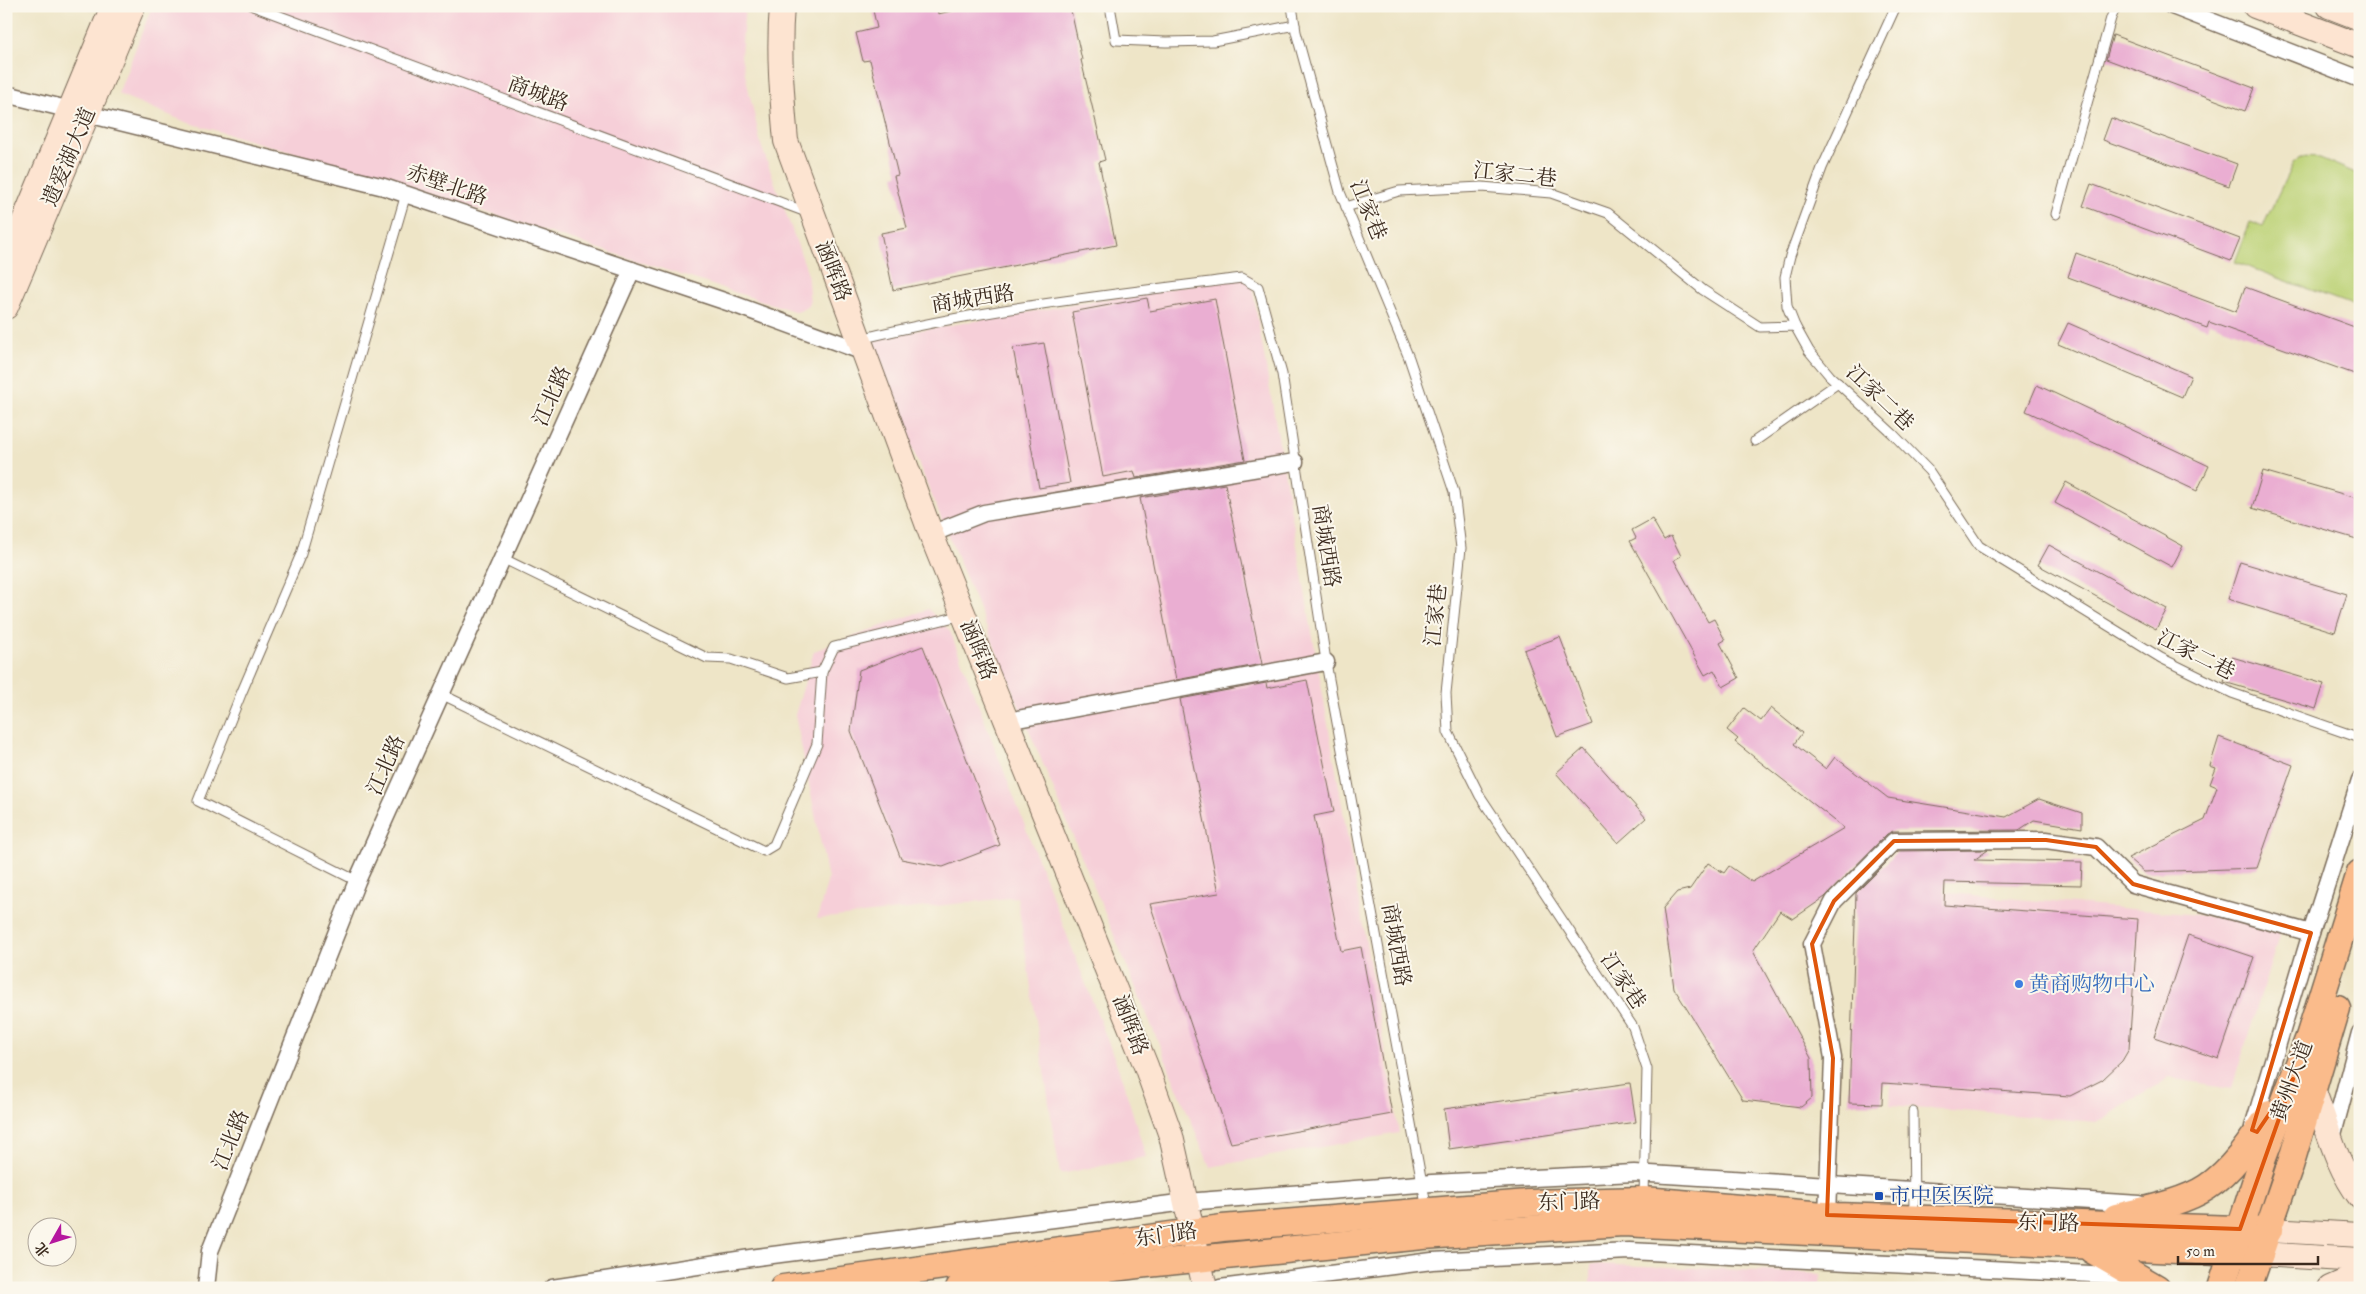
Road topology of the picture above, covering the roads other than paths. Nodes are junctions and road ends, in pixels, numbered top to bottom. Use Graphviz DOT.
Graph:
graph roads {
  1 [pos="113,6"];
  2 [pos="133,6"];
  3 [pos="253,6"];
  4 [pos="782,6"];
  5 [pos="1110,6"];
  6 [pos="1292,6"];
  7 [pos="1896,6"];
  8 [pos="2116,6"];
  9 [pos="2172,6"];
  10 [pos="2255,6"];
  11 [pos="2329,6"];
  12 [pos="2360,18"];
  13 [pos="1295,25"];
  14 [pos="2360,46"];
  15 [pos="2360,79"];
  16 [pos="6,94"];
  17 [pos="79,112"];
  18 [pos="406,194"];
  19 [pos="1346,206"];
  20 [pos="812,214"];
  21 [pos="2056,214"];
  22 [pos="6,264"];
  23 [pos="632,270"];
  24 [pos="6,308"];
  25 [pos="1795,326"];
  26 [pos="862,346"];
  27 [pos="1838,383"];
  28 [pos="1755,441"];
  29 [pos="1295,462"];
  30 [pos="931,534"];
  31 [pos="502,558"];
  32 [pos="963,615"];
  33 [pos="1326,662"];
  34 [pos="822,672"];
  35 [pos="441,694"];
  36 [pos="1007,721"];
  37 [pos="2360,738"];
  38 [pos="2360,780"];
  39 [pos="2360,873"];
  40 [pos="357,881"];
  41 [pos="2360,930"];
  42 [pos="2311,933"];
  43 [pos="2360,1033"];
  44 [pos="2303,1084"];
  45 [pos="1913,1112"];
  46 [pos="2332,1138"];
  47 [pos="2248,1144"];
  48 [pos="1644,1174"];
  49 [pos="1422,1184"];
  50 [pos="1829,1185"];
  51 [pos="1914,1190"];
  52 [pos="2360,1197"];
  53 [pos="1644,1200"];
  54 [pos="1186,1202"];
  55 [pos="2160,1205"];
  56 [pos="1427,1212"];
  57 [pos="1827,1215"];
  58 [pos="1914,1218"];
  59 [pos="1193,1232"];
  60 [pos="2360,1235"];
  61 [pos="2089,1236"];
  62 [pos="2236,1241"];
  63 [pos="2265,1242"];
  64 [pos="1199,1259"];
  65 [pos="2360,1260"];
  66 [pos="2360,1275"];
  67 [pos="2148,1282"];
  68 [pos="206,1288"];
  69 [pos="552,1288"];
  70 [pos="782,1288"];
  71 [pos="959,1288"];
  72 [pos="1205,1288"];
  73 [pos="1220,1288"];
  74 [pos="2221,1288"];
  75 [pos="2248,1288"];
  76 [pos="2330,1288"];
  1 -- 17 [label="street, 遗爱湖大道"];
  2 -- 17 [label="street, 遗爱湖大道"];
  3 -- 20 [label="lane, 商城路"];
  4 -- 20 [label="street, 涵晖路"];
  5 -- 13 [label="lane"];
  6 -- 13 [label="lane, 江家巷"];
  7 -- 25 [label="lane"];
  8 -- 21 [label="lane"];
  9 -- 15 [label="street"];
  10 -- 14 [label="street"];
  11 -- 12 [label="street"];
  13 -- 19 [label="lane, 江家巷"];
  16 -- 17 [label="street, 赤壁北路"];
  17 -- 18 [label="street, 赤壁北路"];
  17 -- 22 [label="street, 遗爱湖大道"];
  17 -- 24 [label="street, 遗爱湖大道"];
  18 -- 23 [label="street, 赤壁北路"];
  18 -- 40 [label="lane"];
  19 -- 25 [label="lane, 江家二巷"];
  19 -- 48 [label="lane, 江家巷"];
  20 -- 26 [label="street, 涵晖路"];
  23 -- 26 [label="street, 赤壁北路"];
  23 -- 31 [label="street, 江北路"];
  25 -- 27 [label="lane, 江家二巷"];
  26 -- 29 [label="lane, 商城西路"];
  26 -- 30 [label="street, 涵晖路"];
  27 -- 28 [label="lane"];
  27 -- 37 [label="lane, 江家二巷"];
  29 -- 30 [label="street"];
  29 -- 33 [label="lane, 商城西路"];
  30 -- 32 [label="street, 涵晖路"];
  31 -- 34 [label="lane"];
  31 -- 35 [label="street, 江北路"];
  32 -- 34 [label="lane"];
  32 -- 36 [label="street, 涵晖路"];
  33 -- 36 [label="street"];
  33 -- 49 [label="lane, 商城西路"];
  34 -- 35 [label="lane"];
  35 -- 40 [label="street, 江北路"];
  36 -- 54 [label="street, 涵晖路"];
  38 -- 42 [label="street"];
  39 -- 44 [label="main road, 黄州大道"];
  40 -- 68 [label="street, 江北路"];
  41 -- 44 [label="main road, 黄州大道"];
  42 -- 47 [label="street"];
  42 -- 50 [label="street"];
  43 -- 46 [label="street"];
  44 -- 46 [label="street"];
  44 -- 47 [label="main road"];
  44 -- 62 [label="main road, 黄州大道"];
  44 -- 63 [label="main road, 黄州大道"];
  45 -- 51 [label="lane"];
  46 -- 52 [label="street"];
  47 -- 55 [label="main road"];
  48 -- 49 [label="street"];
  48 -- 50 [label="street"];
  48 -- 53 [label="lane, 江家巷"];
  49 -- 54 [label="street"];
  49 -- 56 [label="lane, 商城西路"];
  50 -- 51 [label="street"];
  50 -- 57 [label="street"];
  51 -- 55 [label="street"];
  51 -- 58 [label="lane"];
  53 -- 56 [label="main road, 东门路"];
  53 -- 57 [label="main road, 东门路"];
  54 -- 59 [label="street, 涵晖路"];
  54 -- 69 [label="street"];
  55 -- 61 [label="main road"];
  56 -- 59 [label="main road, 东门路"];
  57 -- 58 [label="main road, 东门路"];
  58 -- 61 [label="main road, 东门路"];
  59 -- 64 [label="street, 涵晖路"];
  59 -- 70 [label="main road, 东门路"];
  60 -- 63 [label="street, 东门路"];
  61 -- 62 [label="main road, 东门路"];
  61 -- 64 [label="main road, 东门路"];
  61 -- 67 [label="main road"];
  62 -- 63 [label="main road, 东门路"];
  62 -- 74 [label="main road, 黄州大道"];
  63 -- 65 [label="street, 东门路"];
  63 -- 75 [label="main road, 黄州大道"];
  64 -- 71 [label="main road, 东门路"];
  64 -- 72 [label="street, 涵晖路"];
  66 -- 76 [label="street"];
  67 -- 73 [label="street"];
}
